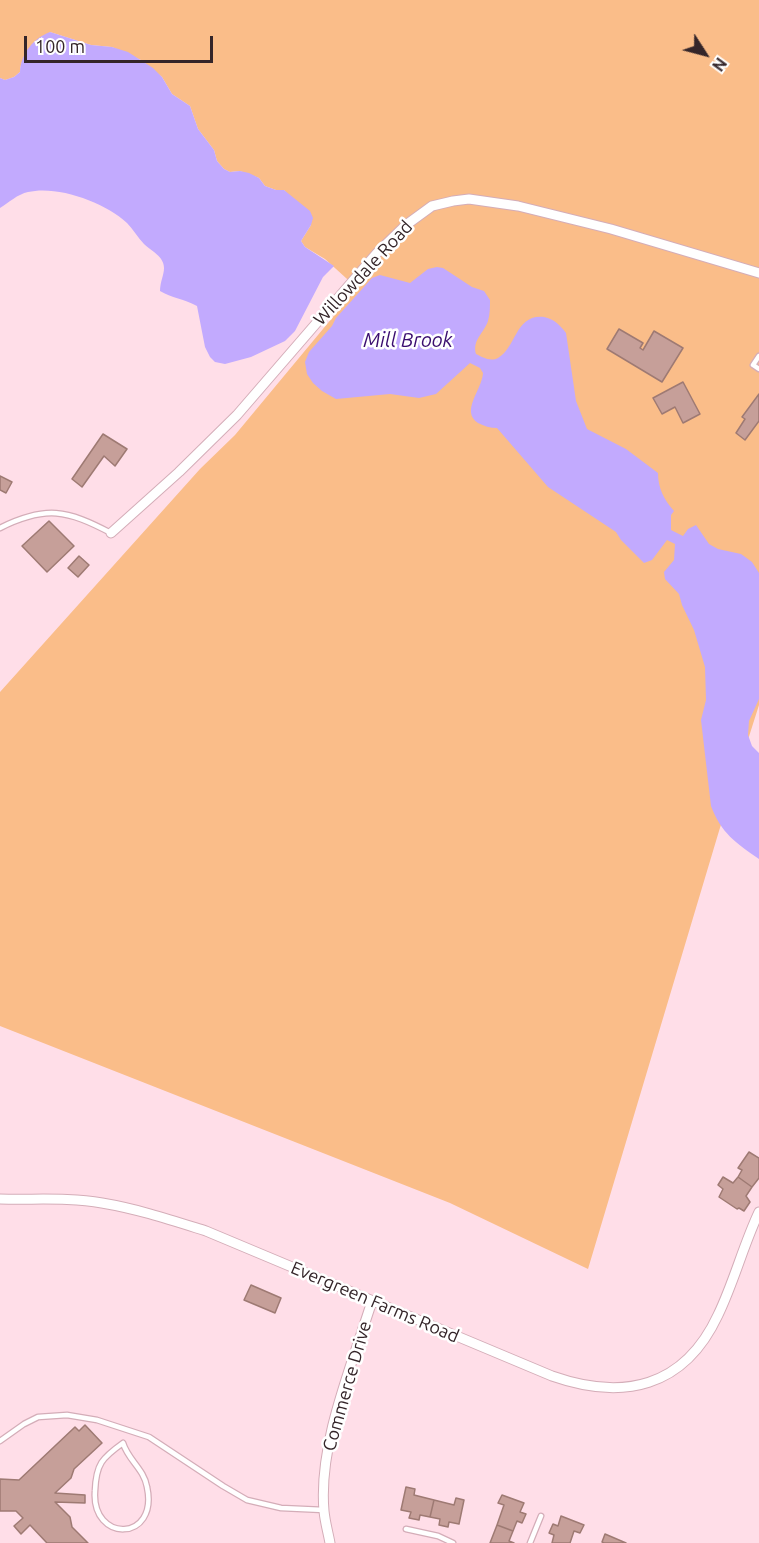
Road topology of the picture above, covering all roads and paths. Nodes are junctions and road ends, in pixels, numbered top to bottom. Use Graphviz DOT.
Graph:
graph roads {
  1 [pos="759,273"];
  2 [pos="759,356"];
  3 [pos="759,369"];
  4 [pos="0,528"];
  5 [pos="111,533"];
  6 [pos="0,1199"];
  7 [pos="759,1212"];
  8 [pos="372,1301"];
  9 [pos="128,1429"];
  10 [pos="0,1441"];
  11 [pos="123,1443"];
  12 [pos="324,1510"];
  13 [pos="541,1516"];
  14 [pos="406,1529"];
  15 [pos="330,1543"];
  16 [pos="453,1543"];
  17 [pos="530,1543"];
  1 -- 5 [label="street, Willowdale Road"];
  2 -- 3 [label="lane"];
  4 -- 5 [label="lane"];
  6 -- 8 [label="street, Evergreen Farms Road"];
  7 -- 8 [label="street, Evergreen Farms Road"];
  8 -- 12 [label="street, Commerce Drive"];
  9 -- 10 [label="lane"];
  9 -- 11 [label="lane"];
  9 -- 12 [label="lane"];
  11 -- 11 [label="lane"];
  12 -- 15 [label="street, Commerce Drive"];
  13 -- 17 [label="lane"];
  14 -- 16 [label="lane"];
}
